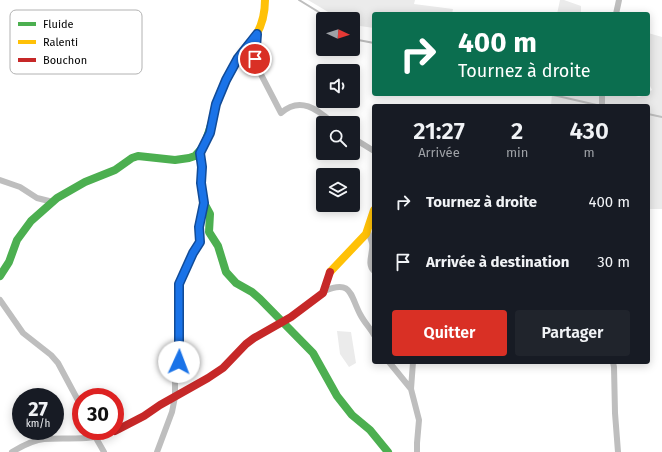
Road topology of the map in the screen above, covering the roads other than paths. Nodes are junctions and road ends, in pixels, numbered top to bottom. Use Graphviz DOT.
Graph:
graph roads {
  1 [pos="265,0"];
  2 [pos="619,0"];
  3 [pos="616,12"];
  4 [pos="257,34"];
  5 [pos="324,116"];
  6 [pos="360,142"];
  7 [pos="372,150"];
  8 [pos="200,153"];
  9 [pos="0,180"];
  10 [pos="53,202"];
  11 [pos="204,203"];
  12 [pos="372,217"];
  13 [pos="368,230"];
  14 [pos="372,244"];
  15 [pos="372,244"];
  16 [pos="372,255"];
  17 [pos="372,255"];
  18 [pos="372,269"];
  19 [pos="0,276"];
  20 [pos="324,291"];
  21 [pos="0,300"];
  22 [pos="283,321"];
  23 [pos="372,331"];
  24 [pos="391,364"];
  25 [pos="413,364"];
  26 [pos="613,364"];
  27 [pos="72,389"];
  28 [pos="411,389"];
  29 [pos="175,397"];
  30 [pos="124,426"];
  31 [pos="72,440"];
  32 [pos="97,440"];
  33 [pos="12,452"];
  34 [pos="104,452"];
  35 [pos="157,452"];
  36 [pos="388,452"];
  37 [pos="417,452"];
  38 [pos="618,452"];
  1 -- 4 [label="street"];
  2 -- 3 [label="street"];
  4 -- 5 [label="street"];
  4 -- 8 [label="street"];
  6 -- 7 [label="street"];
  8 -- 10 [label="street"];
  8 -- 11 [label="street"];
  9 -- 10 [label="street"];
  10 -- 19 [label="street"];
  11 -- 22 [label="street"];
  11 -- 29 [label="street"];
  12 -- 13 [label="street"];
  13 -- 15 [label="street"];
  13 -- 20 [label="street"];
  14 -- 17 [label="street"];
  16 -- 18 [label="street"];
  20 -- 22 [label="street"];
  20 -- 23 [label="street"];
  21 -- 27 [label="street"];
  22 -- 29 [label="street"];
  22 -- 36 [label="street"];
  24 -- 28 [label="street"];
  25 -- 28 [label="street"];
  26 -- 38 [label="street"];
  28 -- 37 [label="street"];
  29 -- 30 [label="street"];
  29 -- 35 [label="street"];
  31 -- 33 [label="street"];
  32 -- 34 [label="street"];
}
